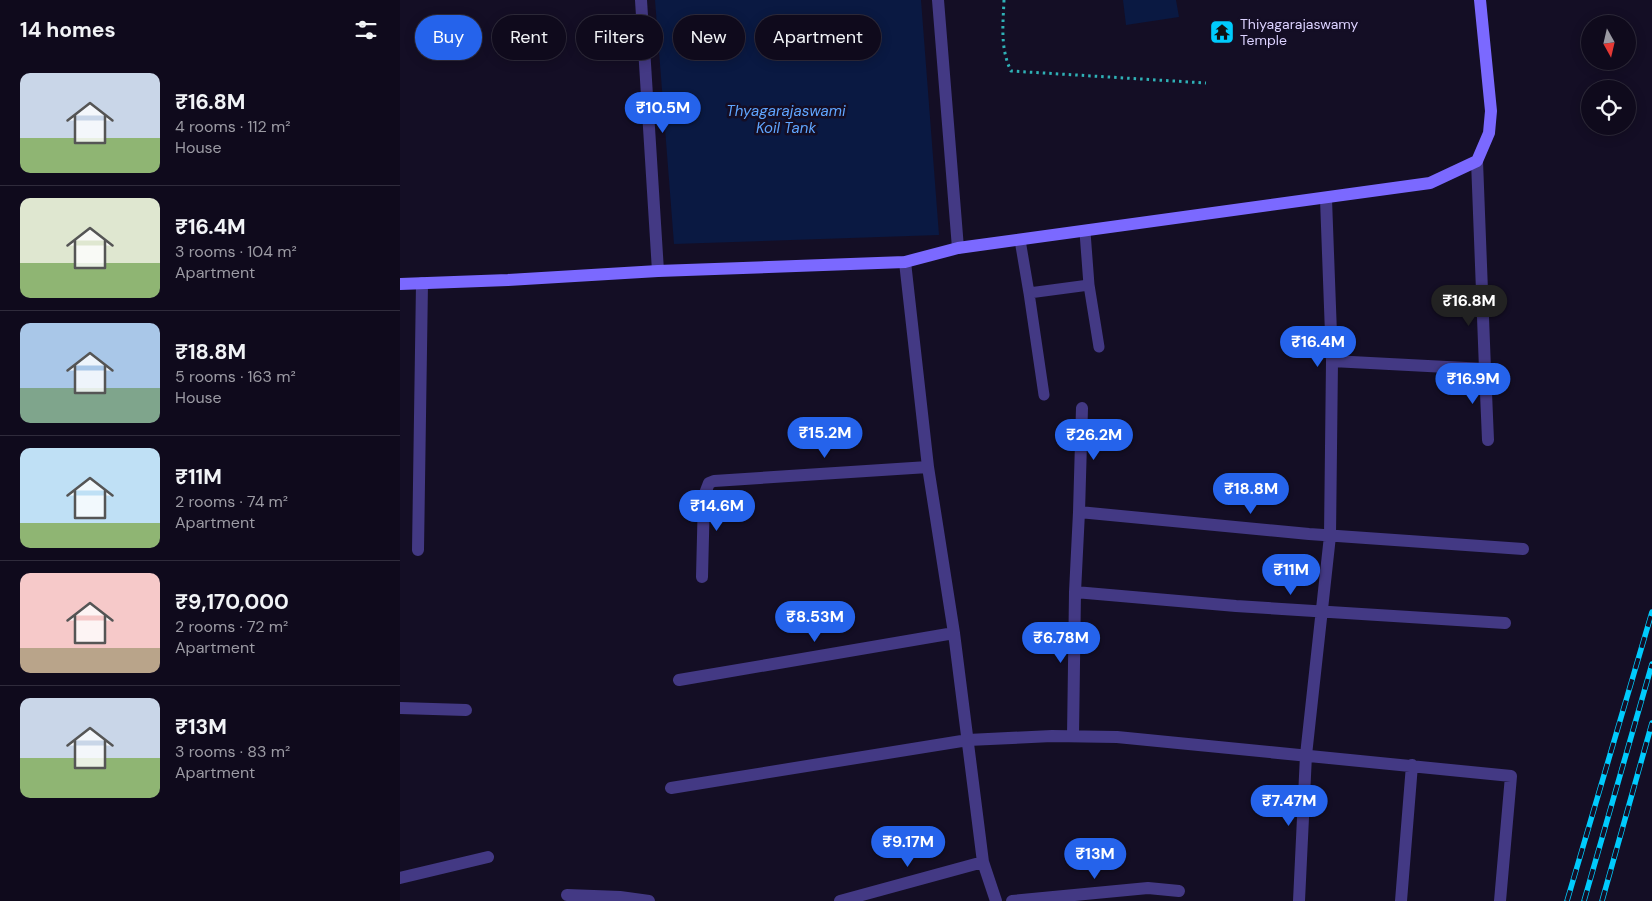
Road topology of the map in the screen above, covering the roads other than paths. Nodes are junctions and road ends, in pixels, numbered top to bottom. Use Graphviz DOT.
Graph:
graph roads {
  1 [pos="641,0"];
  2 [pos="938,0"];
  3 [pos="1480,0"];
  4 [pos="1477,160"];
  5 [pos="1326,199"];
  6 [pos="1084,232"];
  7 [pos="1020,240"];
  8 [pos="958,248"];
  9 [pos="905,262"];
  10 [pos="658,270"];
  11 [pos="422,283"];
  12 [pos="400,284"];
  13 [pos="1090,285"];
  14 [pos="1029,293"];
  15 [pos="1099,347"];
  16 [pos="1332,361"];
  17 [pos="1485,369"];
  18 [pos="1044,395"];
  19 [pos="1082,408"];
  20 [pos="1488,440"];
  21 [pos="928,467"];
  22 [pos="1079,512"];
  23 [pos="1330,536"];
  24 [pos="1523,549"];
  25 [pos="418,550"];
  26 [pos="702,577"];
  27 [pos="1075,592"];
  28 [pos="1321,611"];
  29 [pos="1505,622"];
  30 [pos="954,633"];
  31 [pos="679,680"];
  32 [pos="400,708"];
  33 [pos="466,710"];
  34 [pos="1073,736"];
  35 [pos="968,740"];
  36 [pos="1306,755"];
  37 [pos="1412,765"];
  38 [pos="672,788"];
  39 [pos="488,857"];
  40 [pos="983,862"];
  41 [pos="400,878"];
  42 [pos="1179,891"];
  43 [pos="566,895"];
  44 [pos="649,901"];
  45 [pos="840,901"];
  46 [pos="996,901"];
  47 [pos="1012,901"];
  48 [pos="1299,901"];
  49 [pos="1401,901"];
  50 [pos="1500,901"];
  1 -- 10 [label="street"];
  2 -- 8 [label="street"];
  3 -- 4 [label="street"];
  4 -- 5 [label="street"];
  4 -- 17 [label="street"];
  5 -- 6 [label="street"];
  5 -- 16 [label="street"];
  6 -- 7 [label="street"];
  6 -- 13 [label="lane"];
  7 -- 8 [label="street"];
  7 -- 14 [label="lane"];
  8 -- 9 [label="street"];
  9 -- 10 [label="street"];
  9 -- 21 [label="street"];
  10 -- 11 [label="street"];
  11 -- 12 [label="street"];
  11 -- 25 [label="street"];
  13 -- 14 [label="lane"];
  13 -- 15 [label="lane"];
  14 -- 18 [label="lane"];
  16 -- 17 [label="street"];
  16 -- 23 [label="street"];
  17 -- 20 [label="street"];
  19 -- 22 [label="street"];
  21 -- 26 [label="street"];
  21 -- 30 [label="street"];
  22 -- 23 [label="street"];
  22 -- 27 [label="street"];
  23 -- 24 [label="street"];
  23 -- 28 [label="street"];
  27 -- 28 [label="street"];
  27 -- 34 [label="street"];
  28 -- 29 [label="street"];
  28 -- 36 [label="street"];
  30 -- 31 [label="street"];
  30 -- 35 [label="street"];
  32 -- 33 [label="street"];
  34 -- 35 [label="street"];
  34 -- 36 [label="street"];
  35 -- 38 [label="street"];
  35 -- 40 [label="street"];
  36 -- 37 [label="street"];
  36 -- 48 [label="street"];
  37 -- 49 [label="street"];
  37 -- 50 [label="street"];
  39 -- 41 [label="street"];
  40 -- 45 [label="street"];
  40 -- 46 [label="street"];
  42 -- 47 [label="street"];
  43 -- 44 [label="street"];
}
